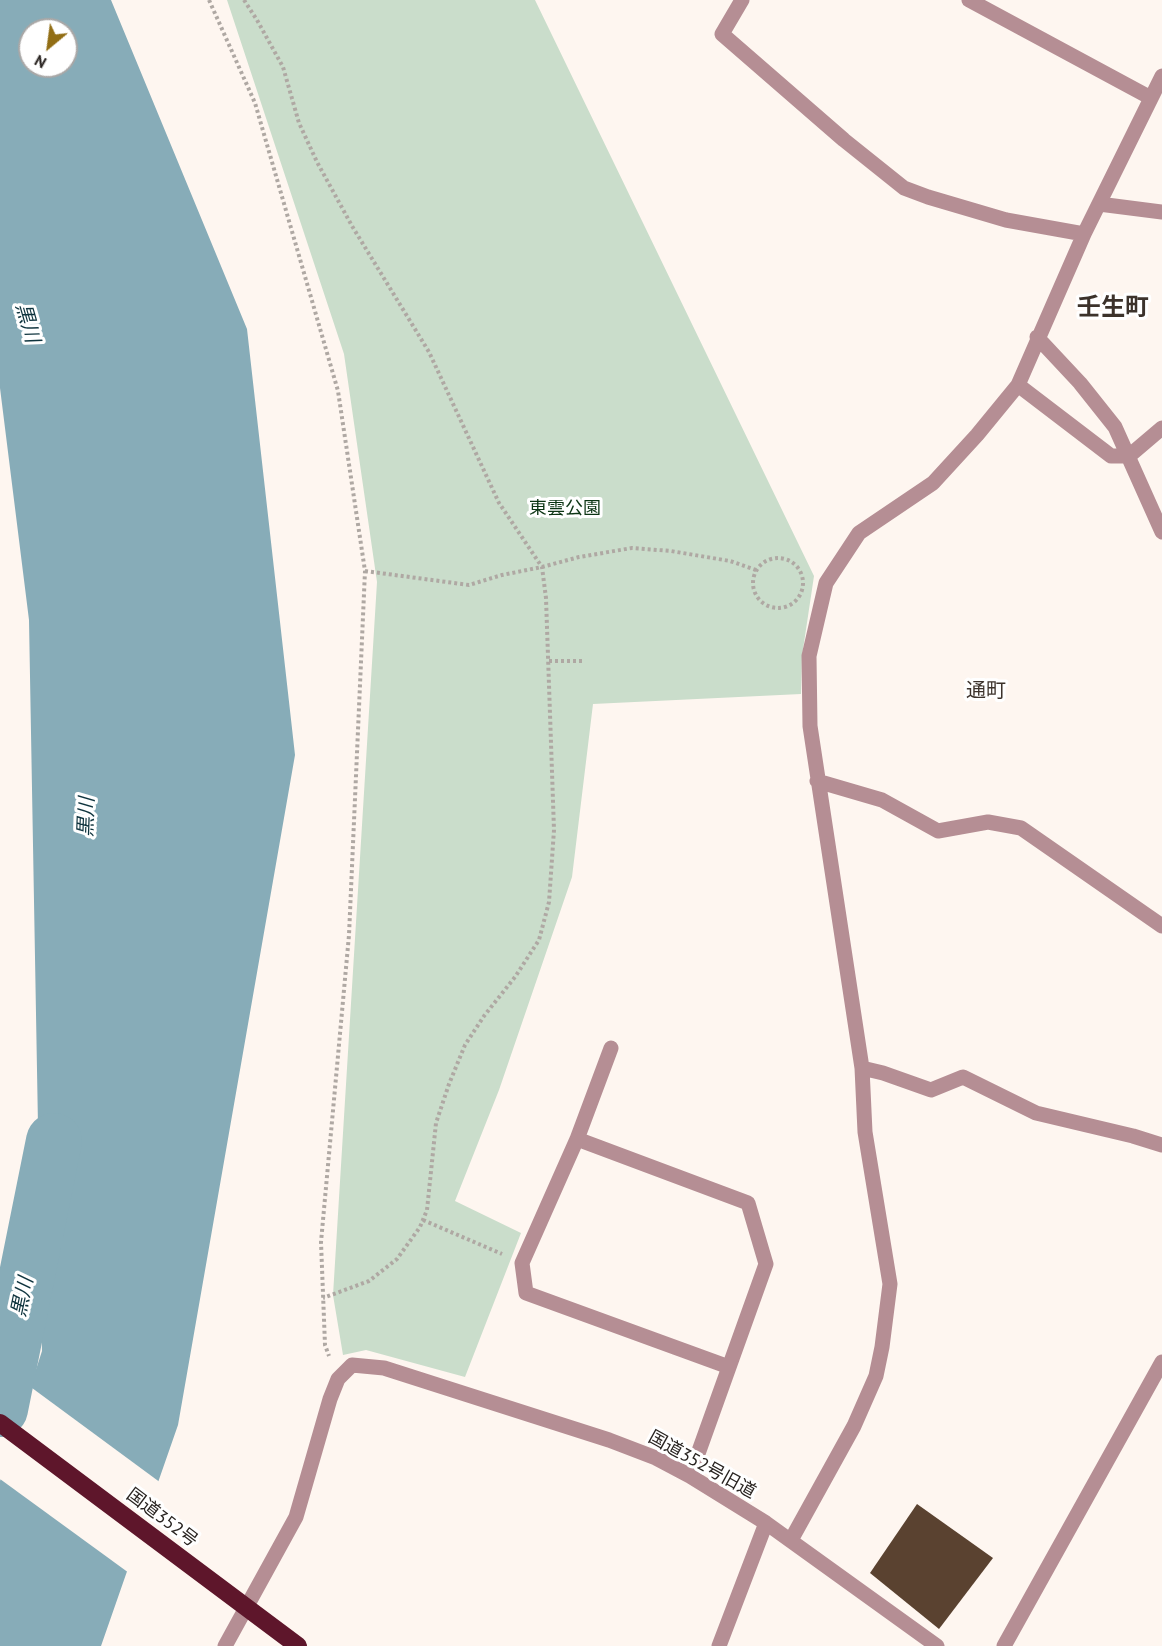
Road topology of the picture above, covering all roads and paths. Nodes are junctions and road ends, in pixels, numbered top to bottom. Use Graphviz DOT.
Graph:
graph roads {
  1 [pos="209,0"];
  2 [pos="244,0"];
  3 [pos="742,0"];
  4 [pos="969,0"];
  5 [pos="1162,76"];
  6 [pos="1151,98"];
  7 [pos="1099,204"];
  8 [pos="1162,212"];
  9 [pos="1084,234"];
  10 [pos="1038,337"];
  11 [pos="1018,385"];
  12 [pos="1162,428"];
  13 [pos="1129,456"];
  14 [pos="1162,532"];
  15 [pos="542,567"];
  16 [pos="756,570"];
  17 [pos="365,571"];
  18 [pos="549,661"];
  19 [pos="584,661"];
  20 [pos="817,781"];
  21 [pos="1162,926"];
  22 [pos="612,1048"];
  23 [pos="862,1068"];
  24 [pos="577,1139"];
  25 [pos="1162,1144"];
  26 [pos="423,1220"];
  27 [pos="522,1263"];
  28 [pos="323,1298"];
  29 [pos="1162,1362"];
  30 [pos="729,1367"];
  31 [pos="338,1379"];
  32 [pos="0,1423"];
  33 [pos="690,1476"];
  34 [pos="766,1523"];
  35 [pos="791,1540"];
  36 [pos="247,1608"];
  37 [pos="225,1646"];
  38 [pos="298,1646"];
  39 [pos="719,1646"];
  40 [pos="937,1646"];
  41 [pos="1004,1646"];
  1 -- 17 [label="path"];
  2 -- 15 [label="path"];
  3 -- 9 [label="street"];
  4 -- 6 [label="street"];
  5 -- 6 [label="street"];
  6 -- 7 [label="street"];
  7 -- 8 [label="street"];
  7 -- 9 [label="street"];
  9 -- 10 [label="street"];
  10 -- 11 [label="street"];
  10 -- 13 [label="street"];
  11 -- 13 [label="street"];
  11 -- 20 [label="street"];
  12 -- 13 [label="street"];
  13 -- 14 [label="street"];
  15 -- 16 [label="path"];
  15 -- 17 [label="path"];
  15 -- 18 [label="path"];
  16 -- 16 [label="path"];
  17 -- 28 [label="path"];
  18 -- 19 [label="path"];
  18 -- 26 [label="path"];
  20 -- 21 [label="street"];
  20 -- 23 [label="street"];
  22 -- 24 [label="street"];
  23 -- 25 [label="street"];
  23 -- 35 [label="street"];
  24 -- 27 [label="street"];
  24 -- 30 [label="street"];
  26 -- 27 [label="path"];
  26 -- 28 [label="path"];
  27 -- 30 [label="street"];
  28 -- 31 [label="path"];
  29 -- 41 [label="street"];
  30 -- 33 [label="street"];
  31 -- 33 [label="street, 国道352号旧道"];
  31 -- 36 [label="street"];
  32 -- 36 [label="highway, 国道352号"];
  33 -- 34 [label="street, 国道352号旧道"];
  34 -- 35 [label="street, 国道352号旧道"];
  34 -- 39 [label="street"];
  35 -- 40 [label="street, 国道352号旧道"];
  36 -- 37 [label="street"];
  36 -- 38 [label="highway, 国道352号"];
}
